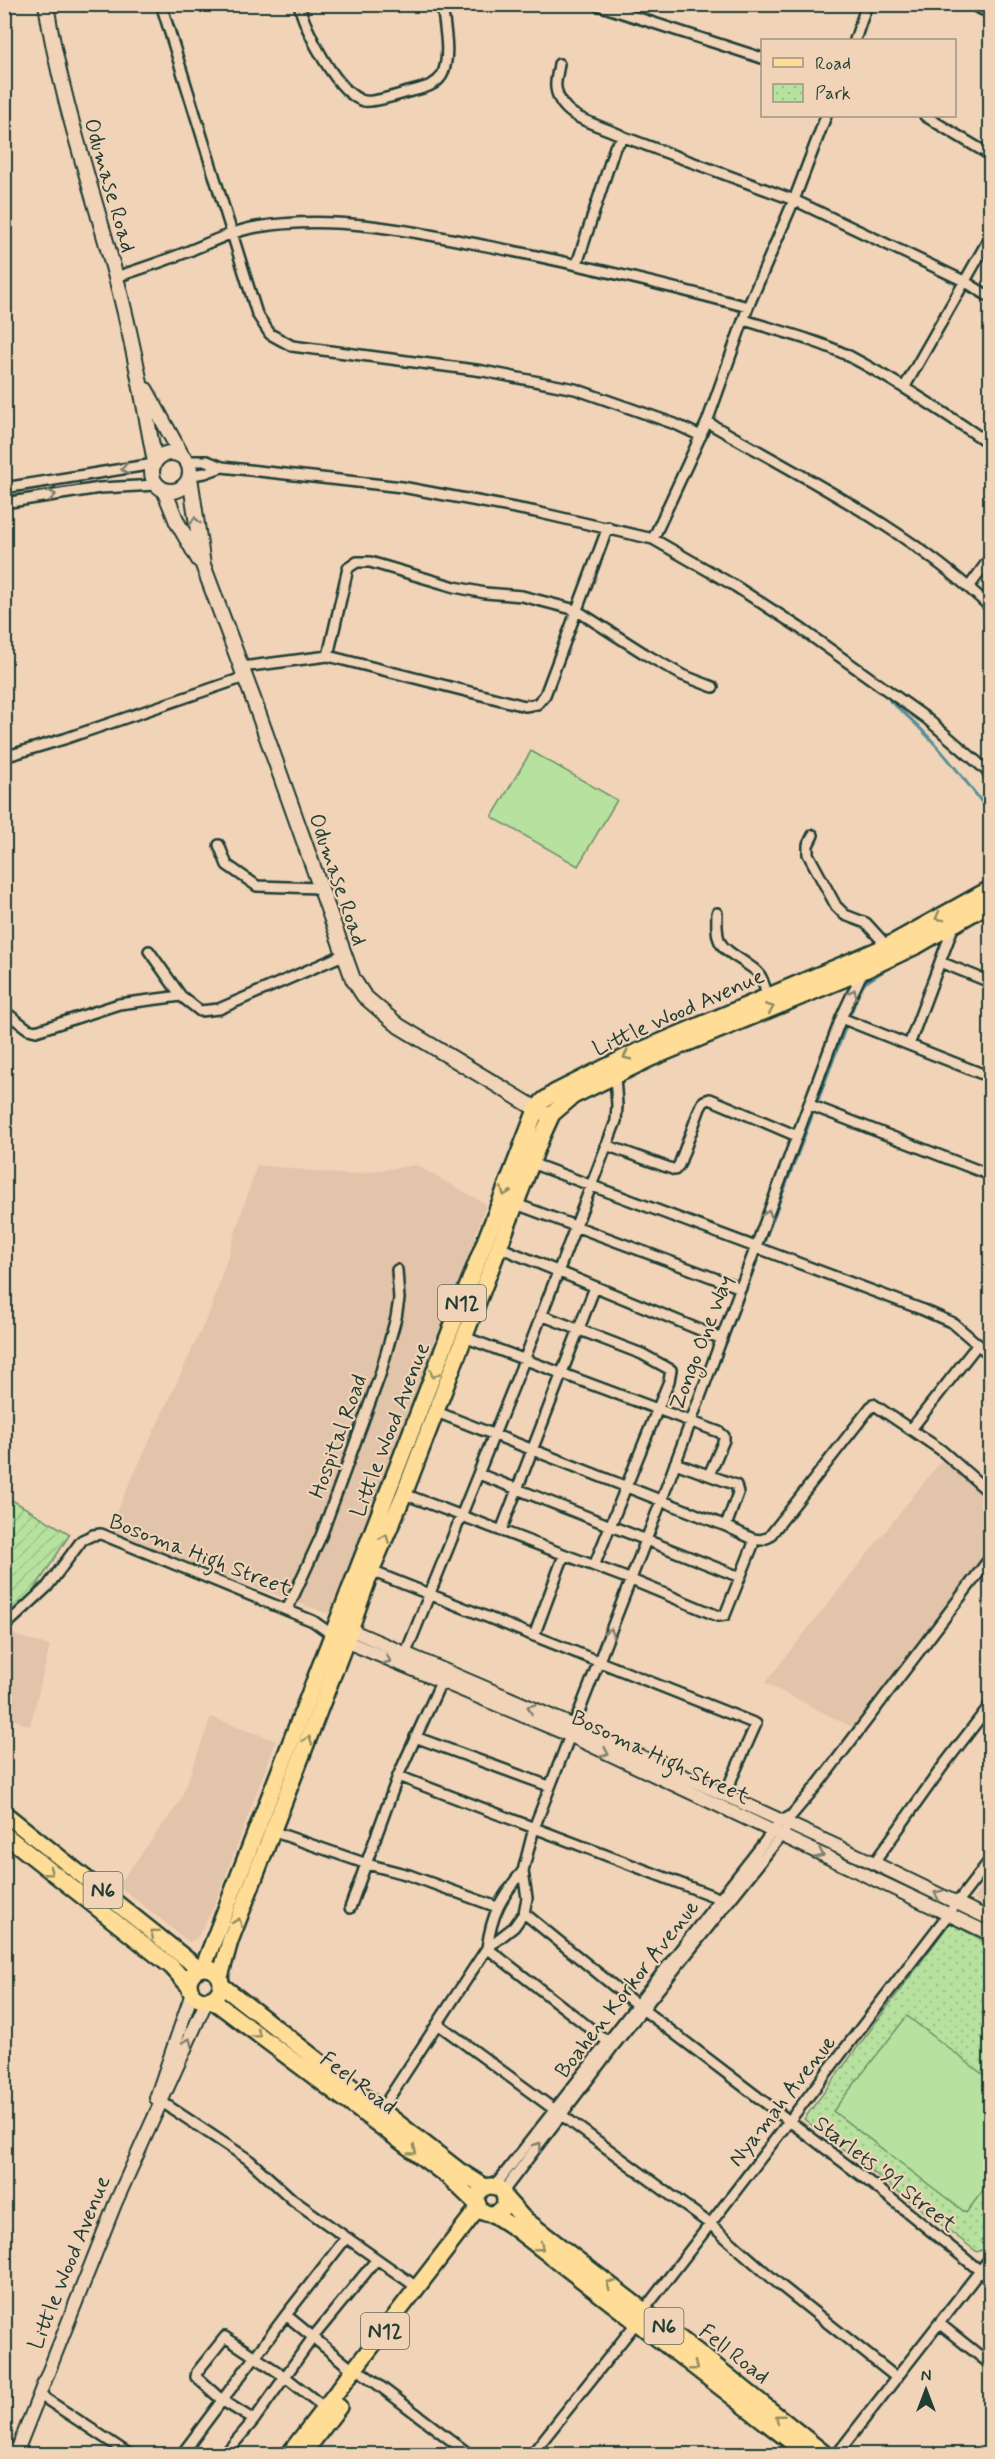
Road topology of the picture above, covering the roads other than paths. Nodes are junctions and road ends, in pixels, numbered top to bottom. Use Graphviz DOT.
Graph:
graph roads {
  1 [pos="161,4"];
  2 [pos="299,4"];
  3 [pos="442,4"];
  4 [pos="595,4"];
  5 [pos="867,4"];
  6 [pos="970,4"];
  7 [pos="49,5"];
  8 [pos="990,13"];
  9 [pos="855,39"];
  10 [pos="761,58"];
  11 [pos="559,64"];
  12 [pos="826,117"];
  13 [pos="927,117"];
  14 [pos="624,137"];
  15 [pos="990,155"];
  16 [pos="794,200"];
  17 [pos="231,234"];
  18 [pos="990,237"];
  19 [pos="578,264"];
  20 [pos="116,277"];
  21 [pos="964,281"];
  22 [pos="990,297"];
  23 [pos="748,307"];
  24 [pos="744,320"];
  25 [pos="140,377"];
  26 [pos="904,388"];
  27 [pos="707,422"];
  28 [pos="701,436"];
  29 [pos="990,444"];
  30 [pos="185,458"];
  31 [pos="154,463"];
  32 [pos="222,467"];
  33 [pos="190,476"];
  34 [pos="161,487"];
  35 [pos="4,488"];
  36 [pos="4,503"];
  37 [pos="608,527"];
  38 [pos="653,539"];
  39 [pos="990,558"];
  40 [pos="203,565"];
  41 [pos="969,587"];
  42 [pos="990,607"];
  43 [pos="576,610"];
  44 [pos="328,656"];
  45 [pos="243,672"];
  46 [pos="713,687"];
  47 [pos="4,757"];
  48 [pos="989,769"];
  49 [pos="813,835"];
  50 [pos="219,845"];
  51 [pos="319,888"];
  52 [pos="990,889"];
  53 [pos="990,903"];
  54 [pos="717,913"];
  55 [pos="955,923"];
  56 [pos="887,946"];
  57 [pos="150,951"];
  58 [pos="343,955"];
  59 [pos="940,962"];
  60 [pos="863,971"];
  61 [pos="990,982"];
  62 [pos="181,996"];
  63 [pos="767,996"];
  64 [pos="4,1011"];
  65 [pos="841,1018"];
  66 [pos="909,1045"];
  67 [pos="615,1076"];
  68 [pos="990,1077"];
  69 [pos="810,1105"];
  70 [pos="543,1114"];
  71 [pos="797,1136"];
  72 [pos="606,1145"];
  73 [pos="531,1163"];
  74 [pos="990,1175"];
  75 [pos="589,1186"];
  76 [pos="516,1204"];
  77 [pos="574,1226"];
  78 [pos="499,1247"];
  79 [pos="756,1248"];
  80 [pos="397,1269"];
  81 [pos="558,1272"];
  82 [pos="595,1287"];
  83 [pos="741,1288"];
  84 [pos="541,1315"];
  85 [pos="578,1330"];
  86 [pos="464,1337"];
  87 [pos="722,1339"];
  88 [pos="978,1344"];
  89 [pos="990,1355"];
  90 [pos="525,1358"];
  91 [pos="561,1372"];
  92 [pos="657,1409"];
  93 [pos="434,1411"];
  94 [pos="690,1422"];
  95 [pos="912,1428"];
  96 [pos="494,1436"];
  97 [pos="414,1444"];
  98 [pos="532,1450"];
  99 [pos="675,1463"];
  100 [pos="404,1472"];
  101 [pos="479,1474"];
  102 [pos="710,1475"];
  103 [pos="627,1485"];
  104 [pos="989,1487"];
  105 [pos="516,1490"];
  106 [pos="404,1494"];
  107 [pos="662,1499"];
  108 [pos="462,1516"];
  109 [pos="726,1526"];
  110 [pos="609,1527"];
  111 [pos="501,1531"];
  112 [pos="753,1539"];
  113 [pos="645,1540"];
  114 [pos="564,1555"];
  115 [pos="990,1558"];
  116 [pos="594,1566"];
  117 [pos="371,1571"];
  118 [pos="740,1578"];
  119 [pos="629,1579"];
  120 [pos="430,1595"];
  121 [pos="287,1610"];
  122 [pos="4,1627"];
  123 [pos="342,1633"];
  124 [pos="534,1636"];
  125 [pos="405,1655"];
  126 [pos="599,1660"];
  127 [pos="441,1682"];
  128 [pos="990,1705"];
  129 [pos="571,1730"];
  130 [pos="415,1737"];
  131 [pos="398,1776"];
  132 [pos="549,1786"];
  133 [pos="724,1796"];
  134 [pos="4,1813"];
  135 [pos="788,1821"];
  136 [pos="266,1828"];
  137 [pos="534,1828"];
  138 [pos="4,1834"];
  139 [pos="778,1834"];
  140 [pos="990,1860"];
  141 [pos="874,1863"];
  142 [pos="367,1864"];
  143 [pos="523,1871"];
  144 [pos="721,1899"];
  145 [pos="957,1903"];
  146 [pos="497,1907"];
  147 [pos="350,1908"];
  148 [pos="524,1913"];
  149 [pos="949,1914"];
  150 [pos="990,1919"];
  151 [pos="990,1934"];
  152 [pos="487,1948"];
  153 [pos="201,1969"];
  154 [pos="220,1981"];
  155 [pos="191,1989"];
  156 [pos="209,1999"];
  157 [pos="640,2007"];
  158 [pos="438,2024"];
  159 [pos="608,2042"];
  160 [pos="162,2102"];
  161 [pos="381,2110"];
  162 [pos="558,2112"];
  163 [pos="789,2122"];
  164 [pos="137,2153"];
  165 [pos="496,2191"];
  166 [pos="484,2210"];
  167 [pos="710,2224"];
  168 [pos="346,2238"];
  169 [pos="990,2258"];
  170 [pos="377,2259"];
  171 [pos="980,2272"];
  172 [pos="990,2279"];
  173 [pos="418,2288"];
  174 [pos="286,2315"];
  175 [pos="640,2316"];
  176 [pos="940,2324"];
  177 [pos="314,2336"];
  178 [pos="256,2357"];
  179 [pos="990,2364"];
  180 [pos="359,2372"];
  181 [pos="284,2376"];
  182 [pos="897,2378"];
  183 [pos="40,2395"];
  184 [pos="223,2401"];
  185 [pos="325,2408"];
  186 [pos="254,2420"];
  187 [pos="4,2445"];
  188 [pos="16,2452"];
  189 [pos="299,2453"];
  190 [pos="129,2454"];
  191 [pos="182,2454"];
  192 [pos="225,2454"];
  193 [pos="469,2454"];
  194 [pos="532,2454"];
  195 [pos="807,2454"];
  196 [pos="825,2454"];
  197 [pos="837,2454"];
  1 -- 17 [label="street"];
  2 -- 3 [label="street"];
  4 -- 10 [label="street"];
  5 -- 9 [label="street"];
  6 -- 8 [label="street"];
  7 -- 20 [label="main road, Odumase Road"];
  11 -- 14 [label="street"];
  12 -- 16 [label="street"];
  13 -- 15 [label="street"];
  14 -- 16 [label="street"];
  14 -- 19 [label="street"];
  16 -- 21 [label="street"];
  16 -- 23 [label="street"];
  17 -- 19 [label="street"];
  17 -- 20 [label="street"];
  17 -- 28 [label="street"];
  18 -- 21 [label="street"];
  19 -- 23 [label="street"];
  20 -- 25 [label="main road, Odumase Road"];
  21 -- 22 [label="street"];
  21 -- 26 [label="street"];
  23 -- 24 [label="street"];
  24 -- 26 [label="street"];
  24 -- 27 [label="street"];
  25 -- 30 [label="main road, Odumase Road"];
  25 -- 31 [label="main road, Odumase Road"];
  26 -- 29 [label="street"];
  27 -- 28 [label="street"];
  27 -- 41 [label="street"];
  28 -- 38 [label="street"];
  30 -- 31 [label="main road"];
  30 -- 32 [label="street"];
  30 -- 33 [label="main road"];
  31 -- 34 [label="main road"];
  31 -- 35 [label="street, one-way"];
  32 -- 33 [label="street"];
  32 -- 37 [label="street"];
  33 -- 34 [label="main road"];
  40 -- 33 [label="main road, Odumase Road, one-way"];
  36 -- 34 [label="street, one-way"];
  34 -- 40 [label="main road, Odumase Road"];
  37 -- 38 [label="street"];
  37 -- 43 [label="street"];
  38 -- 48 [label="street"];
  39 -- 41 [label="street"];
  40 -- 45 [label="main road, Odumase Road"];
  41 -- 42 [label="street"];
  43 -- 44 [label="street"];
  43 -- 44 [label="street"];
  43 -- 46 [label="street"];
  44 -- 45 [label="street"];
  45 -- 47 [label="street"];
  45 -- 51 [label="main road, Odumase Road"];
  49 -- 56 [label="street"];
  50 -- 51 [label="street"];
  51 -- 58 [label="main road, Odumase Road"];
  52 -- 56 [label="main road, Little Wood Avenue / N12, one-way"];
  53 -- 55 [label="main road, Little Wood Avenue / N12"];
  54 -- 63 [label="street"];
  55 -- 59 [label="street"];
  55 -- 60 [label="main road, Little Wood Avenue / N12"];
  56 -- 63 [label="main road, Little Wood Avenue / N12"];
  57 -- 62 [label="street"];
  58 -- 62 [label="street"];
  58 -- 70 [label="main road, Odumase Road"];
  59 -- 61 [label="street"];
  59 -- 66 [label="street"];
  65 -- 60 [label="street, Zongo One Way, one-way"];
  67 -- 60 [label="main road, Little Wood Avenue / N12, one-way"];
  62 -- 64 [label="street"];
  63 -- 70 [label="main road, Little Wood Avenue / N12, one-way"];
  65 -- 66 [label="street"];
  65 -- 69 [label="street, Zongo One Way"];
  66 -- 68 [label="street"];
  67 -- 70 [label="main road, Little Wood Avenue / N12"];
  67 -- 72 [label="street"];
  69 -- 71 [label="street, Zongo One Way"];
  69 -- 74 [label="street"];
  70 -- 73 [label="main road, Little Wood Avenue / N12"];
  70 -- 97 [label="main road, Little Wood Avenue / N12, one-way"];
  71 -- 72 [label="street"];
  79 -- 71 [label="street, Zongo One Way, one-way"];
  72 -- 75 [label="street"];
  73 -- 75 [label="street"];
  73 -- 76 [label="main road, Little Wood Avenue / N12"];
  75 -- 77 [label="street"];
  75 -- 79 [label="street"];
  76 -- 77 [label="street"];
  76 -- 78 [label="main road, Little Wood Avenue / N12"];
  77 -- 81 [label="street"];
  77 -- 83 [label="street"];
  78 -- 81 [label="street"];
  78 -- 86 [label="main road, Little Wood Avenue / N12"];
  79 -- 83 [label="street, Zongo One Way"];
  79 -- 88 [label="street"];
  80 -- 121 [label="street, Hospital Road"];
  81 -- 82 [label="street"];
  81 -- 84 [label="street"];
  82 -- 85 [label="street"];
  82 -- 87 [label="street"];
  83 -- 87 [label="street, Zongo One Way"];
  84 -- 85 [label="street"];
  84 -- 90 [label="street"];
  85 -- 91 [label="street"];
  85 -- 92 [label="street"];
  86 -- 90 [label="street"];
  86 -- 93 [label="main road, Little Wood Avenue / N12"];
  87 -- 94 [label="street, Zongo One Way"];
  88 -- 89 [label="street"];
  88 -- 95 [label="street"];
  90 -- 91 [label="street"];
  90 -- 96 [label="street"];
  91 -- 92 [label="street"];
  91 -- 98 [label="street"];
  92 -- 94 [label="street"];
  92 -- 103 [label="street"];
  93 -- 96 [label="street"];
  93 -- 97 [label="main road, Little Wood Avenue / N12"];
  94 -- 99 [label="street, Zongo One Way"];
  94 -- 102 [label="street"];
  95 -- 104 [label="street"];
  95 -- 112 [label="street"];
  96 -- 98 [label="street"];
  96 -- 101 [label="street"];
  97 -- 100 [label="main road, Little Wood Avenue / N12"];
  98 -- 103 [label="street"];
  98 -- 105 [label="street"];
  99 -- 102 [label="street"];
  99 -- 107 [label="street, Zongo One Way"];
  100 -- 106 [label="main road, Little Wood Avenue / N12"];
  100 -- 123 [label="main road, Little Wood Avenue / N12"];
  101 -- 105 [label="street"];
  101 -- 108 [label="street"];
  102 -- 109 [label="street"];
  103 -- 107 [label="street"];
  103 -- 110 [label="street"];
  105 -- 110 [label="street"];
  105 -- 111 [label="street"];
  106 -- 108 [label="street"];
  117 -- 106 [label="main road, Little Wood Avenue / N12, one-way"];
  107 -- 109 [label="street"];
  107 -- 113 [label="street, Zongo One Way"];
  108 -- 111 [label="street"];
  108 -- 120 [label="street"];
  109 -- 112 [label="street"];
  110 -- 113 [label="street"];
  110 -- 116 [label="street"];
  111 -- 114 [label="street"];
  112 -- 118 [label="street"];
  113 -- 118 [label="street"];
  113 -- 119 [label="street, Zongo One Way"];
  114 -- 116 [label="street"];
  114 -- 124 [label="street"];
  115 -- 135 [label="street, Boahen Korkor Avenue"];
  116 -- 119 [label="street"];
  117 -- 120 [label="street"];
  117 -- 123 [label="main road, Little Wood Avenue / N12"];
  118 -- 119 [label="street"];
  126 -- 119 [label="street, Zongo One Way, one-way"];
  120 -- 124 [label="street"];
  120 -- 125 [label="street"];
  121 -- 122 [label="street, Bosoma High Street"];
  121 -- 123 [label="street, Bosoma High Street"];
  123 -- 125 [label="street, Bosoma High Street"];
  123 -- 127 [label="street, Bosoma High Street, one-way"];
  123 -- 136 [label="main road, Little Wood Avenue / N12"];
  124 -- 126 [label="street"];
  129 -- 125 [label="street, Bosoma High Street, one-way"];
  126 -- 129 [label="street, Zongo One Way"];
  126 -- 133 [label="street"];
  127 -- 129 [label="street, Bosoma High Street"];
  127 -- 130 [label="street"];
  128 -- 141 [label="street"];
  129 -- 132 [label="street, Zongo One Way"];
  129 -- 133 [label="street, Bosoma High Street"];
  129 -- 139 [label="street, Bosoma High Street, one-way"];
  130 -- 131 [label="street"];
  130 -- 132 [label="street"];
  131 -- 137 [label="street"];
  131 -- 142 [label="street"];
  132 -- 137 [label="street, Zongo One Way"];
  133 -- 135 [label="street, Bosoma High Street"];
  153 -- 134 [label="main road, N6, one-way"];
  135 -- 139 [label="street, Boahen Korkor Avenue"];
  135 -- 141 [label="street, Bosoma High Street"];
  136 -- 142 [label="street"];
  136 -- 153 [label="main road, Little Wood Avenue / N12"];
  154 -- 136 [label="main road, Little Wood Avenue / N12, one-way"];
  137 -- 143 [label="street, Zongo One Way"];
  137 -- 144 [label="street"];
  138 -- 155 [label="main road, N6, one-way"];
  139 -- 144 [label="street, Boahen Korkor Avenue"];
  139 -- 149 [label="street, Bosoma High Street, one-way"];
  139 -- 157 [label="street, Boahen Korkor Avenue"];
  140 -- 145 [label="street, Nyamah Avenue"];
  145 -- 141 [label="street, Bosoma High Street, one-way"];
  142 -- 146 [label="street"];
  142 -- 147 [label="street"];
  143 -- 146 [label="street"];
  143 -- 148 [label="street"];
  144 -- 157 [label="street, Boahen Korkor Avenue"];
  145 -- 149 [label="street, Nyamah Avenue"];
  145 -- 150 [label="street, Bosoma High Street"];
  146 -- 152 [label="street"];
  148 -- 152 [label="street"];
  148 -- 157 [label="street, Starlets '91 Street"];
  149 -- 151 [label="street, Bosoma High Street"];
  149 -- 163 [label="street, Nyamah Avenue"];
  152 -- 158 [label="street"];
  152 -- 159 [label="street"];
  153 -- 154 [label="main road, N6"];
  153 -- 155 [label="main road"];
  154 -- 156 [label="main road"];
  154 -- 161 [label="main road, Feel Road / N6"];
  155 -- 156 [label="main road, N6"];
  155 -- 164 [label="street, Little Wood Avenue"];
  160 -- 156 [label="street, Little Wood Avenue, one-way"];
  156 -- 166 [label="main road, Feel Road / N6, one-way"];
  157 -- 159 [label="street, Boahen Korkor Avenue"];
  157 -- 162 [label="street, Boahen Korkor Avenue"];
  157 -- 163 [label="street, Starlets '91 Street"];
  158 -- 161 [label="street"];
  158 -- 162 [label="street"];
  159 -- 162 [label="street, Boahen Korkor Avenue"];
  160 -- 164 [label="street, Little Wood Avenue"];
  160 -- 168 [label="street"];
  161 -- 165 [label="main road, Feel Road / N6"];
  162 -- 165 [label="street, Boahen Korkor Avenue"];
  162 -- 167 [label="street"];
  163 -- 167 [label="street, Nyamah Avenue"];
  163 -- 171 [label="street, Starlets '91 Street"];
  164 -- 183 [label="street, Little Wood Avenue"];
  165 -- 166 [label="main road"];
  165 -- 166 [label="main road"];
  175 -- 165 [label="main road, Fell Road / N6, one-way"];
  166 -- 173 [label="main road, N12"];
  166 -- 175 [label="main road, Fell Road / N6, one-way"];
  166 -- 180 [label="main road, N12"];
  167 -- 175 [label="street, Nyamah Avenue"];
  167 -- 182 [label="street"];
  168 -- 170 [label="street"];
  168 -- 174 [label="street"];
  169 -- 171 [label="street"];
  170 -- 173 [label="street"];
  170 -- 177 [label="street"];
  171 -- 172 [label="street, Starlets '91 Street"];
  171 -- 176 [label="street"];
  173 -- 180 [label="main road, N12"];
  174 -- 177 [label="street"];
  174 -- 178 [label="street"];
  175 -- 194 [label="street, Nyamah Avenue"];
  175 -- 195 [label="main road, Fell Road / N6, one-way"];
  196 -- 175 [label="main road, Fell Road / N6, one-way"];
  176 -- 179 [label="street"];
  176 -- 182 [label="street"];
  177 -- 180 [label="street"];
  177 -- 181 [label="street"];
  178 -- 181 [label="street"];
  178 -- 184 [label="street"];
  178 -- 184 [label="street"];
  180 -- 185 [label="main road, N12"];
  180 -- 189 [label="main road, N12"];
  180 -- 193 [label="street"];
  181 -- 185 [label="street"];
  181 -- 186 [label="street"];
  182 -- 197 [label="street"];
  183 -- 188 [label="street, Little Wood Avenue"];
  183 -- 190 [label="street"];
  184 -- 186 [label="street"];
  184 -- 191 [label="street"];
  185 -- 189 [label="main road, N12"];
  186 -- 192 [label="street"];
  187 -- 188 [label="street"];
}
